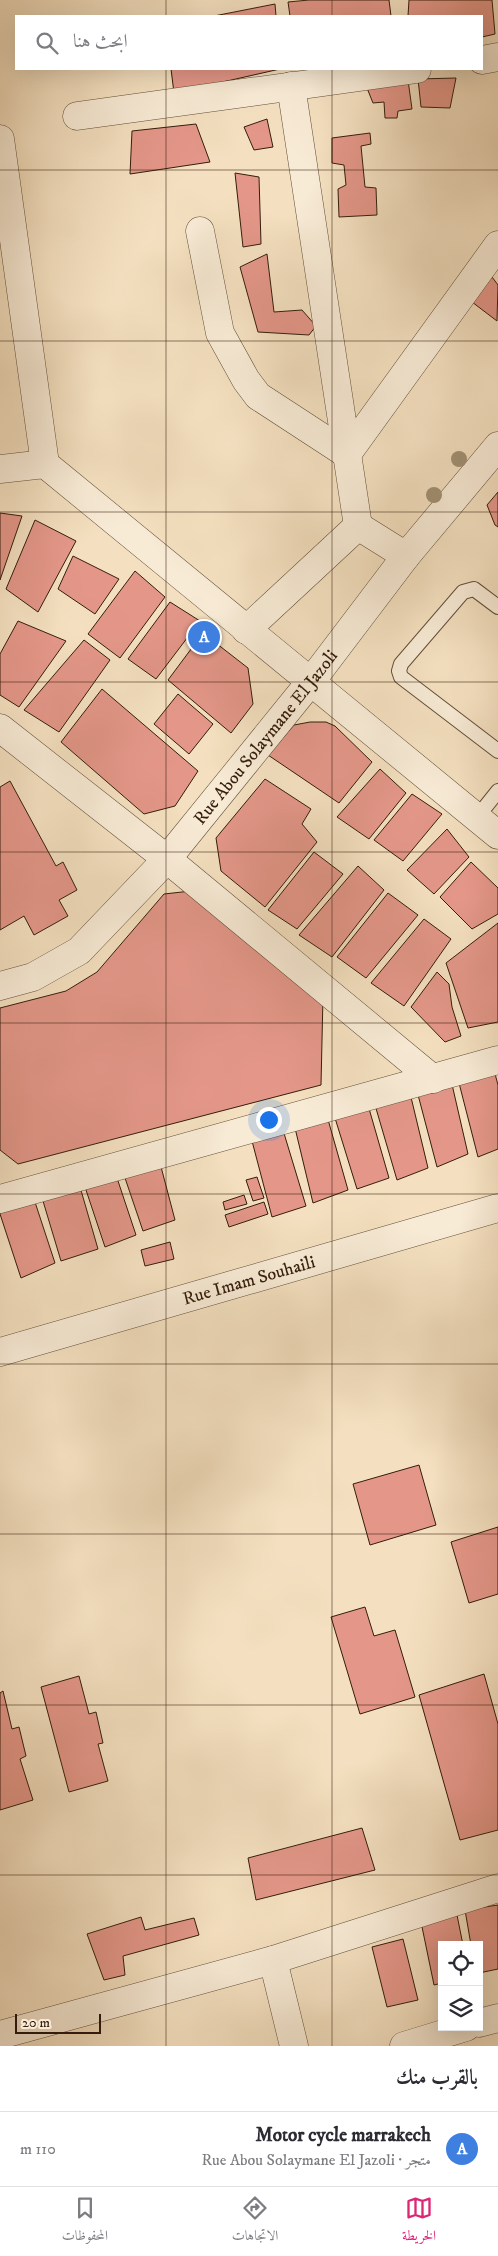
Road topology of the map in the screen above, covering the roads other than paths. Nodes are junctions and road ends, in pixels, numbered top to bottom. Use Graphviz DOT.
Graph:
graph roads {
  1 [pos="498,57"];
  2 [pos="483,60"];
  3 [pos="410,70"];
  4 [pos="291,86"];
  5 [pos="77,116"];
  6 [pos="0,139"];
  7 [pos="200,231"];
  8 [pos="498,245"];
  9 [pos="498,446"];
  10 [pos="347,454"];
  11 [pos="45,464"];
  12 [pos="0,469"];
  13 [pos="358,526"];
  14 [pos="406,556"];
  15 [pos="498,607"];
  16 [pos="246,630"];
  17 [pos="312,680"];
  18 [pos="0,728"];
  19 [pos="498,751"];
  20 [pos="498,791"];
  21 [pos="478,816"];
  22 [pos="498,834"];
  23 [pos="167,859"];
  24 [pos="0,986"];
  25 [pos="498,1060"];
  26 [pos="433,1080"];
  27 [pos="0,1198"];
  28 [pos="498,1208"];
  29 [pos="1,1348"];
  30 [pos="498,1888"];
  31 [pos="273,1960"];
  32 [pos="498,2018"];
  33 [pos="483,2022"];
  34 [pos="453,2031"];
  35 [pos="0,2035"];
  36 [pos="294,2046"];
  37 [pos="404,2046"];
  1 -- 2 [label="street"];
  3 -- 4 [label="street"];
  4 -- 5 [label="street"];
  4 -- 10 [label="street"];
  6 -- 11 [label="street"];
  7 -- 10 [label="street"];
  8 -- 10 [label="street"];
  9 -- 14 [label="street, Rue Abou Solaymane El Jazoli"];
  10 -- 13 [label="street"];
  11 -- 12 [label="street"];
  11 -- 16 [label="street"];
  13 -- 14 [label="street"];
  13 -- 16 [label="street"];
  14 -- 17 [label="street, Rue Abou Solaymane El Jazoli"];
  15 -- 19 [label="lane"];
  16 -- 17 [label="street"];
  17 -- 21 [label="street"];
  17 -- 23 [label="street, Rue Abou Solaymane El Jazoli"];
  18 -- 23 [label="street"];
  20 -- 21 [label="lane"];
  21 -- 22 [label="street"];
  23 -- 24 [label="street, Rue Abou Solaymane El Jazoli"];
  23 -- 26 [label="street"];
  25 -- 26 [label="street"];
  26 -- 27 [label="street"];
  28 -- 29 [label="street, Rue Imam Souhaili"];
  30 -- 31 [label="street"];
  31 -- 35 [label="street"];
  31 -- 36 [label="street"];
  32 -- 33 [label="street"];
  34 -- 37 [label="street"];
}
